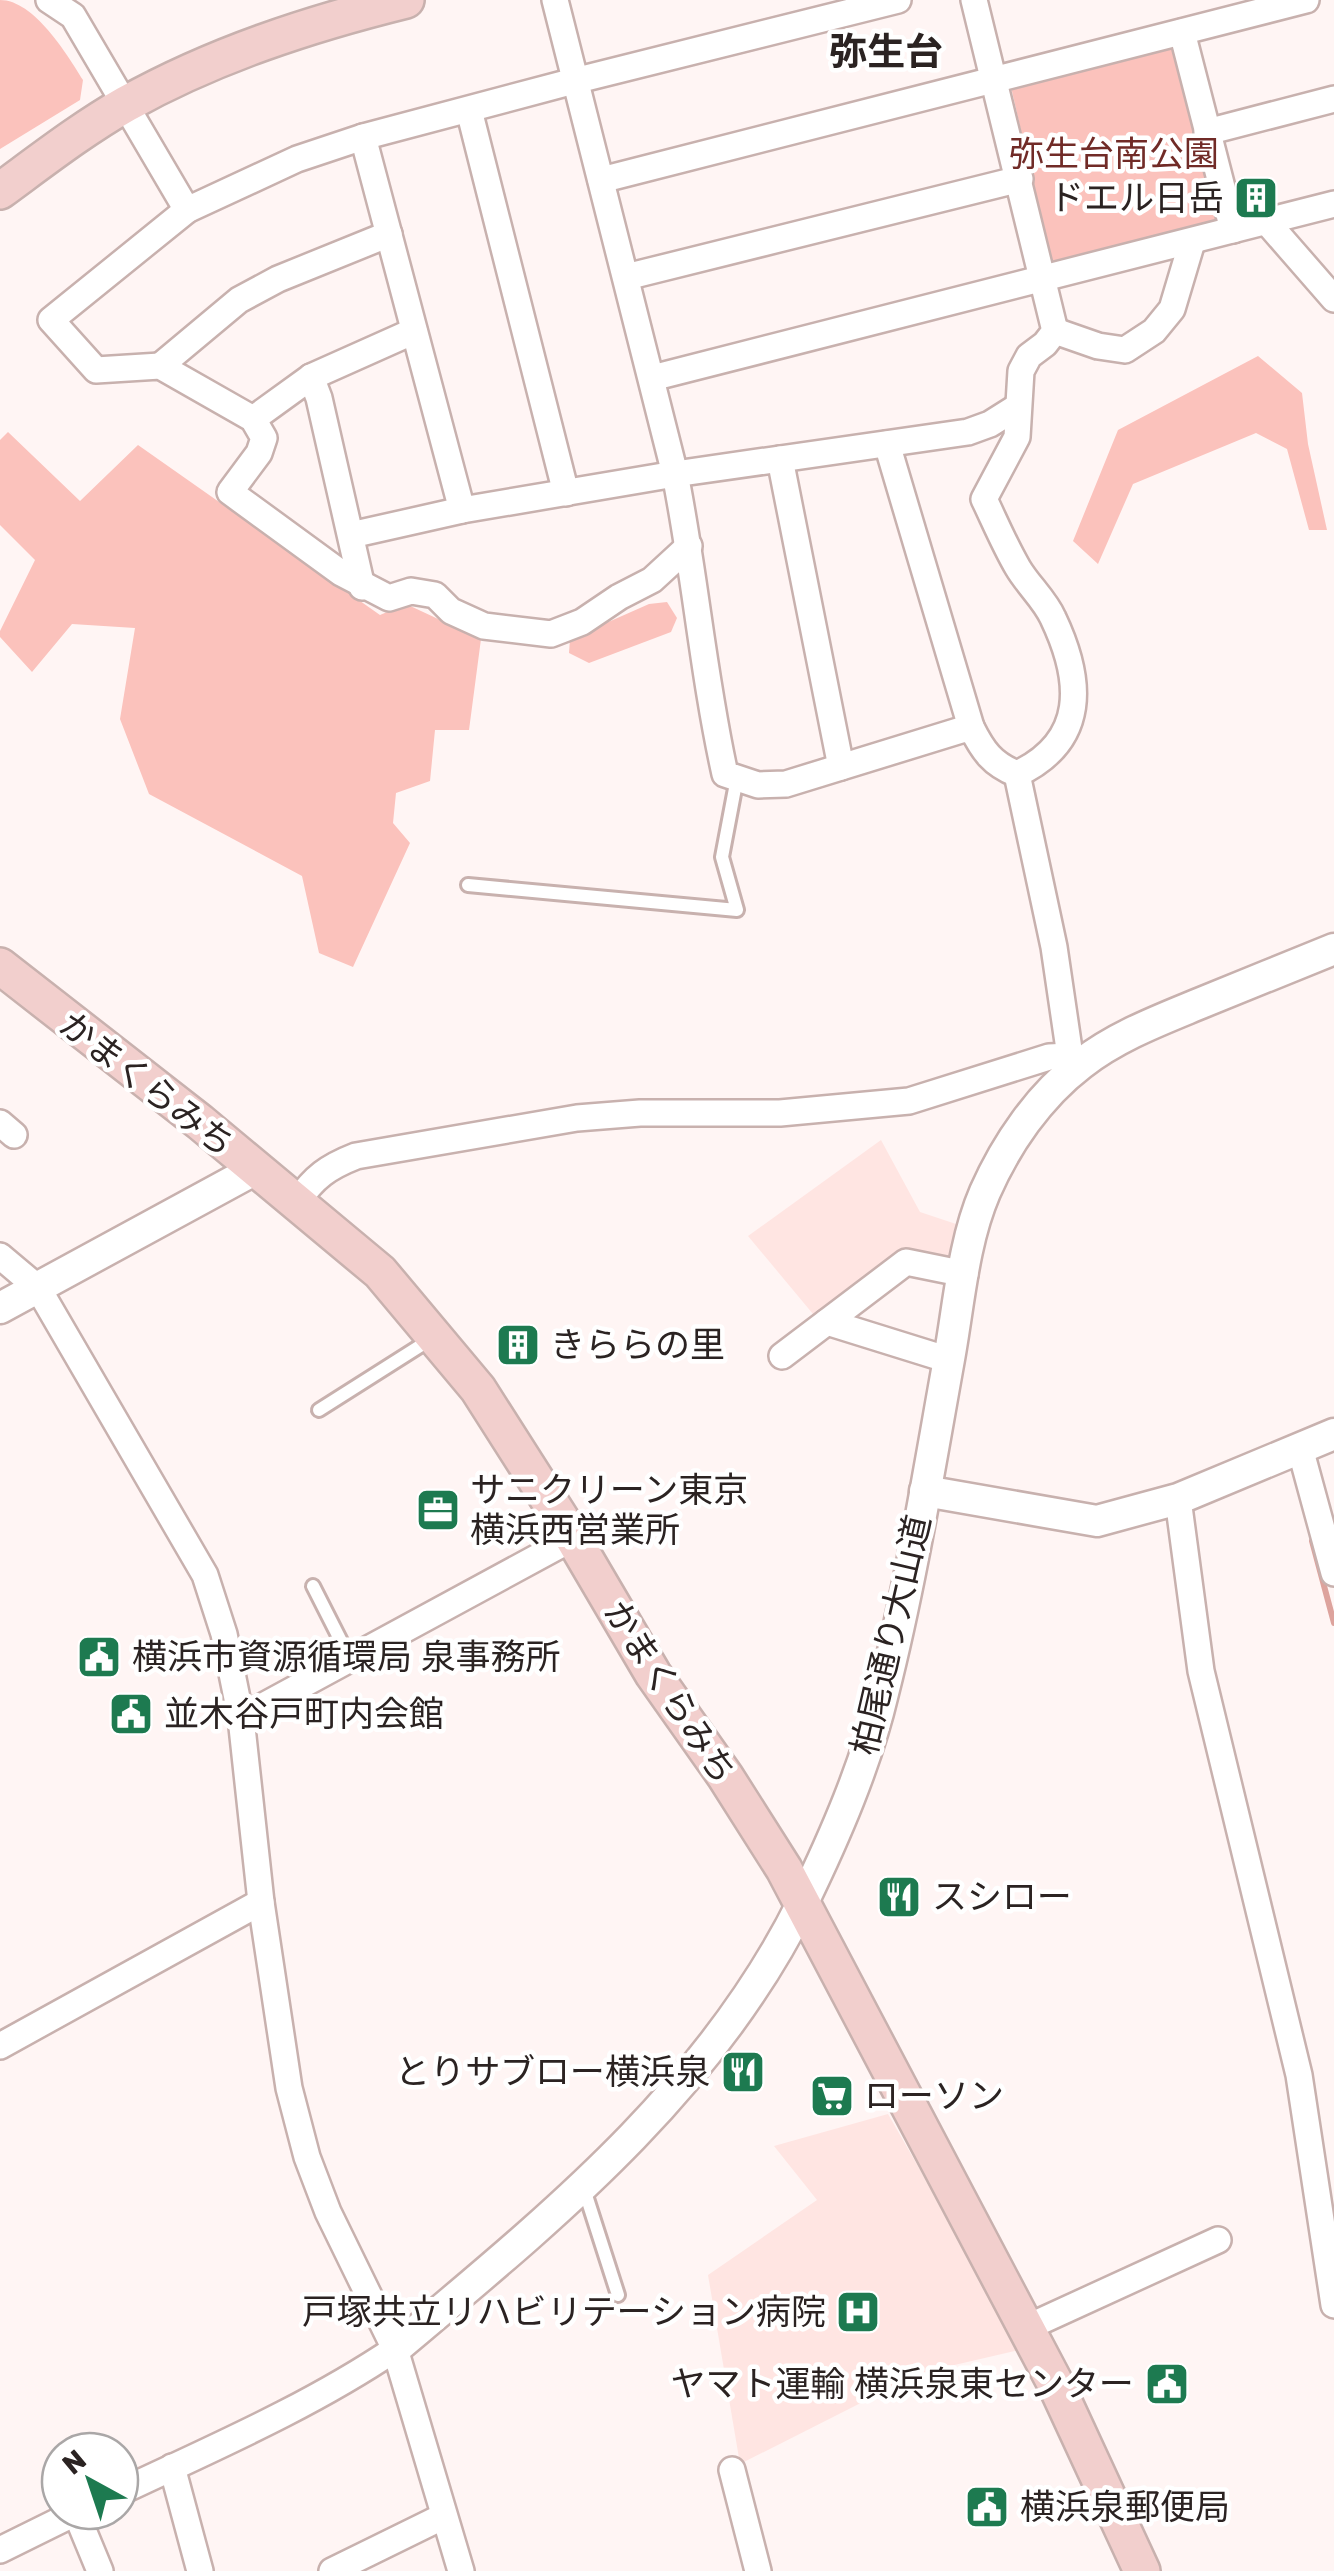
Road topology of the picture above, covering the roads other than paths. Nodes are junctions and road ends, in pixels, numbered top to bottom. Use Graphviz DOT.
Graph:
graph roads {
  1 [pos="49,0"];
  2 [pos="406,0"];
  3 [pos="554,0"];
  4 [pos="898,0"];
  5 [pos="974,0"];
  6 [pos="1306,0"];
  7 [pos="1269,5"];
  8 [pos="1182,32"];
  9 [pos="996,80"];
  10 [pos="574,81"];
  11 [pos="1334,99"];
  12 [pos="125,104"];
  13 [pos="469,110"];
  14 [pos="1207,132"];
  15 [pos="363,137"];
  16 [pos="1020,179"];
  17 [pos="601,180"];
  18 [pos="0,192"];
  19 [pos="1334,204"];
  20 [pos="187,210"];
  21 [pos="1266,221"];
  22 [pos="1233,230"];
  23 [pos="389,234"];
  24 [pos="1192,242"];
  25 [pos="626,277"];
  26 [pos="1044,278"];
  27 [pos="1334,299"];
  28 [pos="414,331"];
  29 [pos="1056,331"];
  30 [pos="160,366"];
  31 [pos="311,377"];
  32 [pos="652,378"];
  33 [pos="1017,407"];
  34 [pos="253,419"];
  35 [pos="887,444"];
  36 [pos="780,459"];
  37 [pos="675,474"];
  38 [pos="566,493"];
  39 [pos="462,510"];
  40 [pos="351,535"];
  41 [pos="689,546"];
  42 [pos="362,586"];
  43 [pos="971,727"];
  44 [pos="841,768"];
  45 [pos="1017,774"];
  46 [pos="738,778"];
  47 [pos="468,885"];
  48 [pos="1334,950"];
  49 [pos="0,966"];
  50 [pos="1075,1060"];
  51 [pos="254,1170"];
  52 [pos="297,1202"];
  53 [pos="0,1256"];
  54 [pos="965,1274"];
  55 [pos="38,1288"];
  56 [pos="0,1308"];
  57 [pos="826,1322"];
  58 [pos="435,1337"];
  59 [pos="782,1356"];
  60 [pos="949,1360"];
  61 [pos="332,1402"];
  62 [pos="319,1410"];
  63 [pos="341,1416"];
  64 [pos="1334,1434"];
  65 [pos="1300,1448"];
  66 [pos="925,1491"];
  67 [pos="1178,1499"];
  68 [pos="572,1538"];
  69 [pos="1334,1572"];
  70 [pos="313,1586"];
  71 [pos="350,1660"];
  72 [pos="241,1718"];
  73 [pos="261,1902"];
  74 [pos="802,1902"];
  75 [pos="0,2046"];
  76 [pos="583,2186"];
  77 [pos="1218,2240"];
  78 [pos="618,2295"];
  79 [pos="1334,2305"];
  80 [pos="1026,2328"];
  81 [pos="395,2350"];
  82 [pos="172,2467"];
  83 [pos="732,2470"];
  84 [pos="140,2482"];
  85 [pos="444,2516"];
  86 [pos="47,2531"];
  87 [pos="84,2531"];
  88 [pos="5,2557"];
  89 [pos="100,2571"];
  90 [pos="200,2571"];
  91 [pos="332,2571"];
  92 [pos="460,2571"];
  93 [pos="758,2571"];
  94 [pos="1142,2571"];
  1 -- 12 [label="street"];
  2 -- 12 [label="main road"];
  3 -- 10 [label="street"];
  4 -- 10 [label="street"];
  5 -- 9 [label="street"];
  6 -- 7 [label="street"];
  7 -- 8 [label="street"];
  8 -- 9 [label="street"];
  8 -- 14 [label="street"];
  9 -- 16 [label="street"];
  9 -- 17 [label="street"];
  10 -- 13 [label="street"];
  10 -- 17 [label="street"];
  11 -- 14 [label="street"];
  12 -- 18 [label="main road"];
  12 -- 20 [label="street"];
  13 -- 15 [label="street"];
  13 -- 38 [label="street"];
  14 -- 22 [label="street"];
  15 -- 20 [label="street"];
  15 -- 23 [label="street"];
  16 -- 25 [label="street"];
  16 -- 26 [label="street"];
  17 -- 25 [label="street"];
  19 -- 21 [label="street"];
  20 -- 30 [label="street"];
  21 -- 22 [label="street"];
  21 -- 27 [label="street"];
  22 -- 24 [label="street"];
  23 -- 28 [label="street"];
  23 -- 30 [label="street"];
  24 -- 26 [label="street"];
  24 -- 29 [label="street"];
  25 -- 32 [label="street"];
  26 -- 29 [label="street"];
  26 -- 32 [label="street"];
  28 -- 31 [label="street"];
  28 -- 39 [label="street"];
  29 -- 33 [label="street"];
  30 -- 34 [label="street"];
  31 -- 34 [label="street"];
  31 -- 40 [label="street"];
  32 -- 37 [label="street"];
  33 -- 35 [label="street"];
  33 -- 45 [label="street"];
  34 -- 42 [label="street"];
  35 -- 36 [label="street"];
  35 -- 43 [label="street"];
  36 -- 37 [label="street"];
  36 -- 44 [label="street"];
  37 -- 38 [label="street"];
  37 -- 41 [label="street"];
  38 -- 39 [label="street"];
  39 -- 40 [label="street"];
  40 -- 42 [label="street"];
  41 -- 42 [label="street"];
  41 -- 46 [label="street"];
  43 -- 44 [label="street"];
  43 -- 45 [label="street"];
  44 -- 46 [label="street"];
  45 -- 50 [label="street"];
  46 -- 47 [label="lane"];
  48 -- 50 [label="street, 柏尾通り大山道"];
  49 -- 51 [label="main road, かまくらみち"];
  50 -- 52 [label="street"];
  50 -- 54 [label="street, 柏尾通り大山道"];
  51 -- 52 [label="main road, かまくらみち"];
  51 -- 55 [label="street"];
  52 -- 58 [label="main road, かまくらみち"];
  53 -- 55 [label="street"];
  54 -- 57 [label="street"];
  54 -- 60 [label="street, 柏尾通り大山道"];
  55 -- 56 [label="street"];
  55 -- 72 [label="street"];
  57 -- 59 [label="street"];
  57 -- 60 [label="street"];
  58 -- 61 [label="lane"];
  58 -- 68 [label="main road, かまくらみち"];
  60 -- 66 [label="street, 柏尾通り大山道"];
  61 -- 62 [label="lane"];
  61 -- 63 [label="lane"];
  64 -- 65 [label="street"];
  65 -- 67 [label="street"];
  65 -- 69 [label="street"];
  66 -- 67 [label="street"];
  66 -- 74 [label="street, 柏尾通り大山道"];
  67 -- 79 [label="street"];
  68 -- 71 [label="street"];
  68 -- 74 [label="main road, かまくらみち"];
  70 -- 71 [label="lane"];
  71 -- 72 [label="street"];
  72 -- 73 [label="street"];
  73 -- 75 [label="street"];
  73 -- 81 [label="street"];
  74 -- 76 [label="street, 柏尾通り大山道"];
  74 -- 80 [label="main road, かまくらみち"];
  76 -- 78 [label="lane"];
  76 -- 81 [label="street, 柏尾通り大山道"];
  77 -- 80 [label="street"];
  80 -- 94 [label="main road, かまくらみち"];
  81 -- 82 [label="street"];
  81 -- 85 [label="street"];
  82 -- 84 [label="street"];
  82 -- 90 [label="street"];
  83 -- 93 [label="street"];
  85 -- 91 [label="street"];
  85 -- 92 [label="street"];
  86 -- 88 [label="street"];
  87 -- 89 [label="street"];
}
